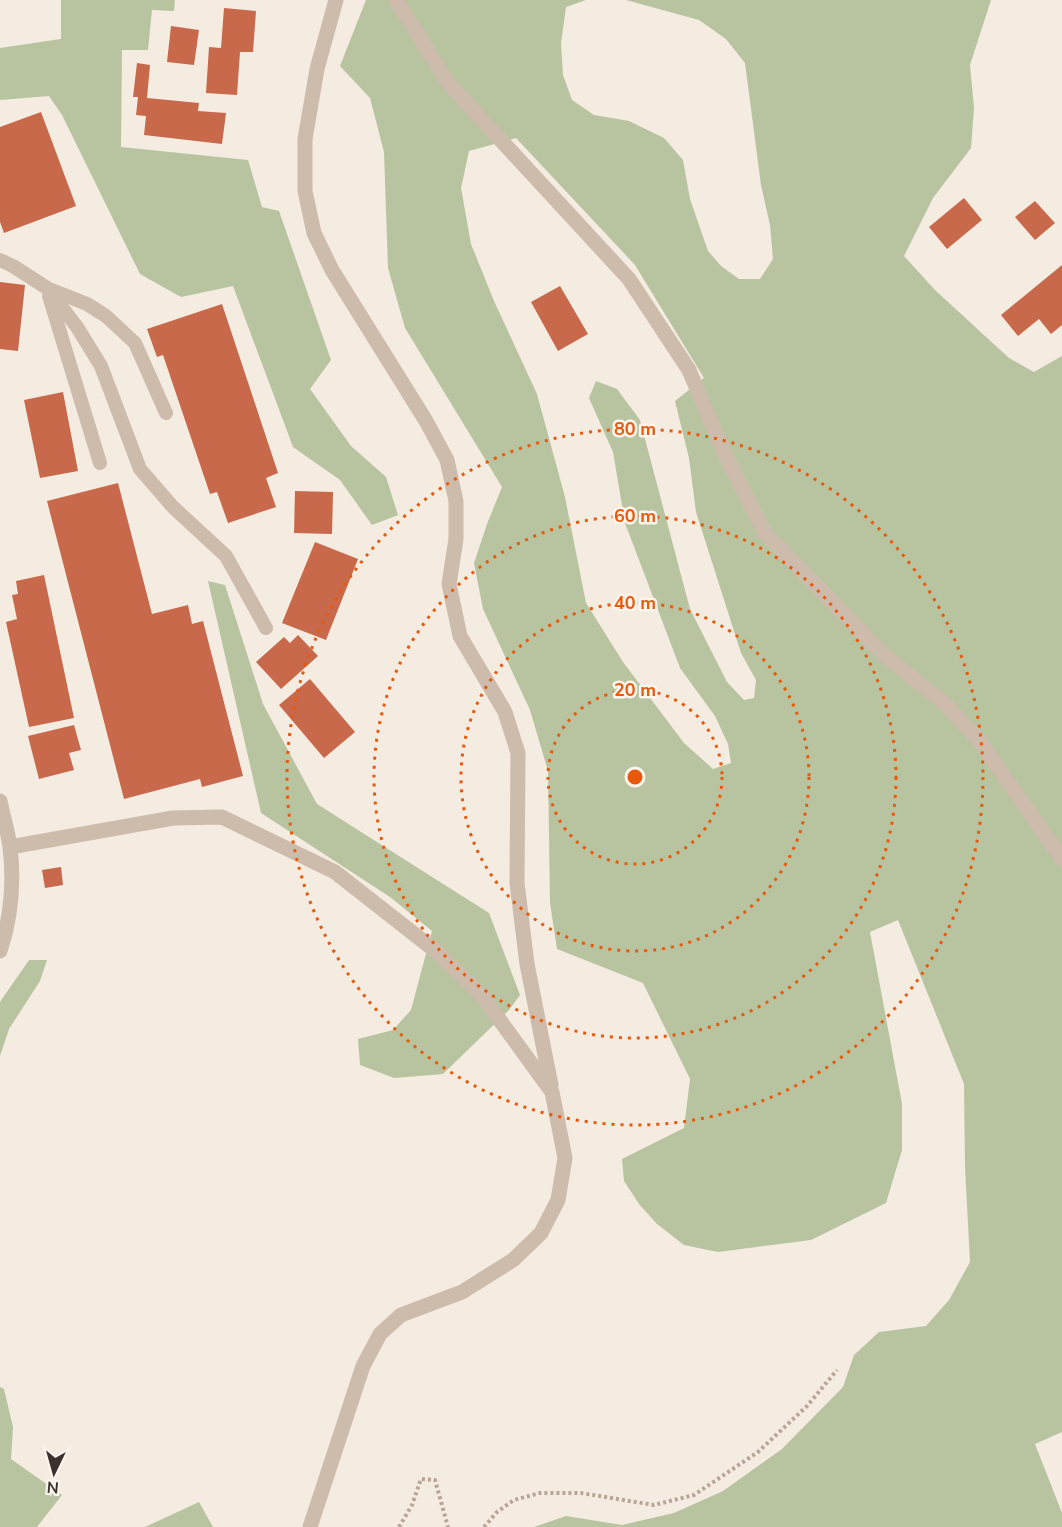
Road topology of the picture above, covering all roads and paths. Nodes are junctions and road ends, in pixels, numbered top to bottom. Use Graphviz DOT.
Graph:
graph roads {
  1 [pos="336,0"];
  2 [pos="396,0"];
  3 [pos="0,260"];
  4 [pos="47,288"];
  5 [pos="165,413"];
  6 [pos="100,464"];
  7 [pos="266,628"];
  8 [pos="0,801"];
  9 [pos="10,847"];
  10 [pos="1062,859"];
  11 [pos="0,951"];
  12 [pos="552,1092"];
  13 [pos="837,1370"];
  14 [pos="310,1527"];
  15 [pos="399,1527"];
  16 [pos="448,1527"];
  17 [pos="484,1527"];
  1 -- 12 [label="street"];
  2 -- 10 [label="street"];
  3 -- 4 [label="lane"];
  4 -- 5 [label="lane"];
  4 -- 6 [label="lane"];
  4 -- 7 [label="lane"];
  8 -- 9 [label="street"];
  9 -- 11 [label="street"];
  9 -- 12 [label="street"];
  12 -- 14 [label="street"];
  13 -- 17 [label="path"];
  15 -- 16 [label="path"];
}
